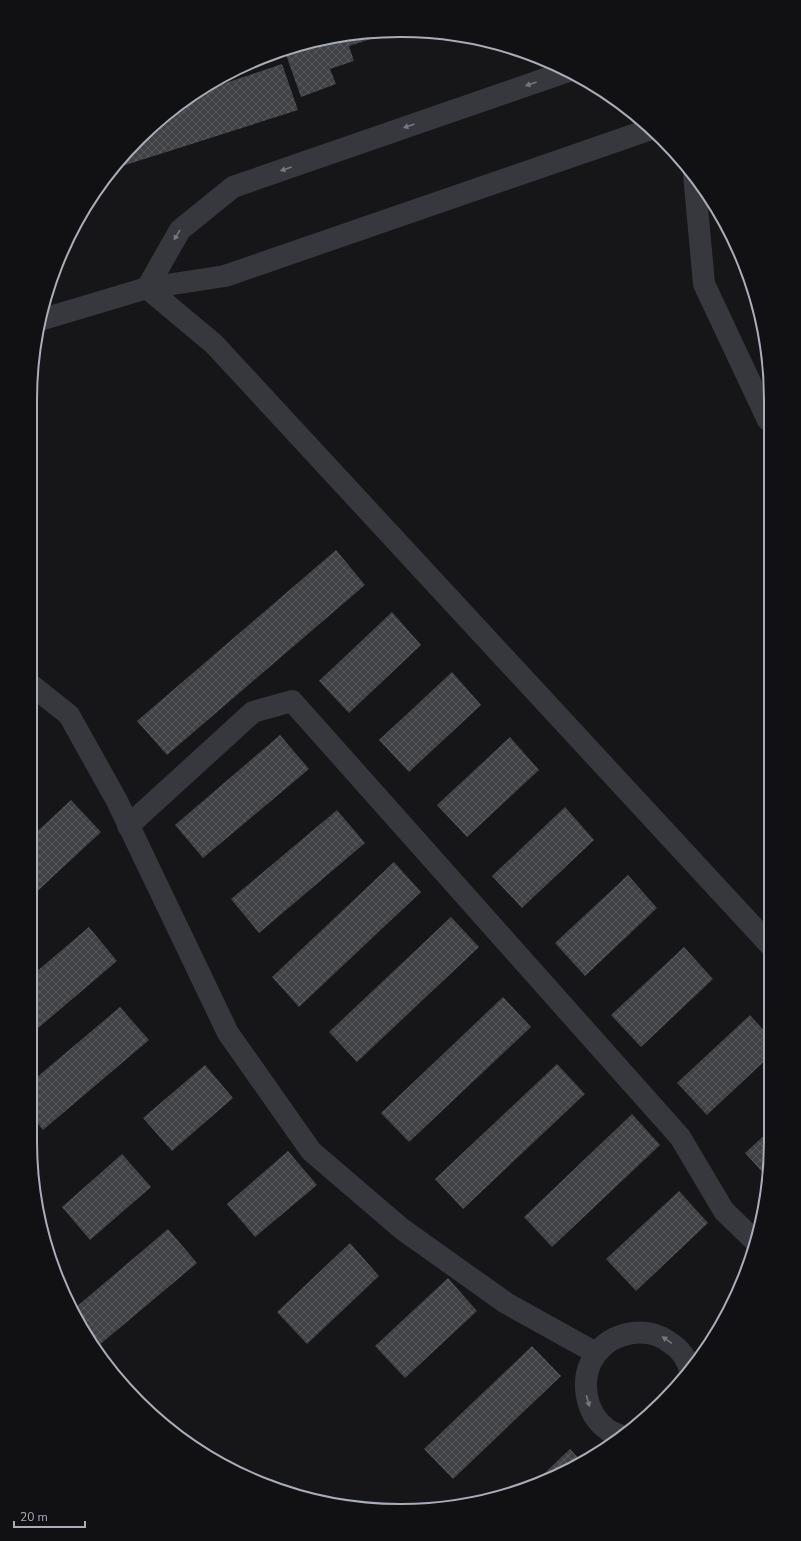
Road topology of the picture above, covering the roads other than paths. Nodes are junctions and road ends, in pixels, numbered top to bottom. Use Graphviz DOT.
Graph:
graph roads {
  1 [pos="560,74"];
  2 [pos="645,131"];
  3 [pos="695,188"];
  4 [pos="147,288"];
  5 [pos="46,318"];
  6 [pos="764,412"];
  7 [pos="37,690"];
  8 [pos="128,826"];
  9 [pos="764,938"];
  10 [pos="751,1237"];
  11 [pos="596,1353"];
  12 [pos="688,1363"];
  13 [pos="616,1433"];
  1 -- 4 [label="street, one-way"];
  2 -- 4 [label="street"];
  3 -- 6 [label="street"];
  4 -- 5 [label="street"];
  4 -- 9 [label="street"];
  7 -- 8 [label="street"];
  8 -- 10 [label="street"];
  8 -- 11 [label="street"];
  12 -- 11 [label="street, one-way"];
  11 -- 13 [label="street, one-way"];
}
